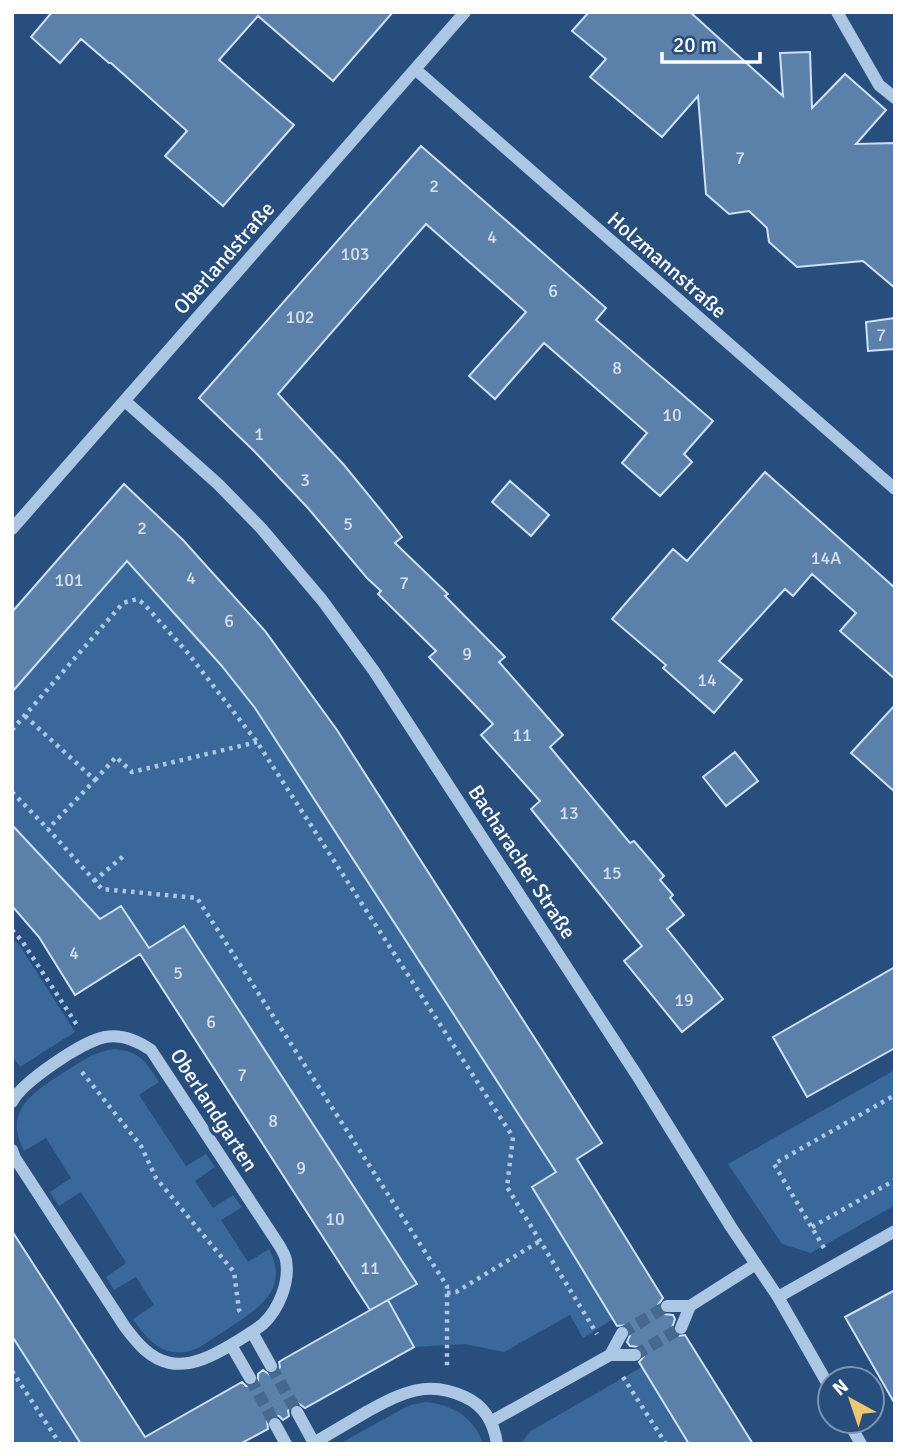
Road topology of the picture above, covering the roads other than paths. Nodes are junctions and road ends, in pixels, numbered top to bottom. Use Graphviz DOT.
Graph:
graph roads {
  1 [pos="465,12"];
  2 [pos="837,12"];
  3 [pos="415,69"];
  4 [pos="895,98"];
  5 [pos="125,401"];
  6 [pos="895,489"];
  7 [pos="12,529"];
  8 [pos="12,1102"];
  9 [pos="12,1150"];
  10 [pos="895,1231"];
  11 [pos="756,1264"];
  12 [pos="778,1297"];
  13 [pos="667,1306"];
  14 [pos="690,1306"];
  15 [pos="681,1328"];
  16 [pos="252,1332"];
  17 [pos="622,1334"];
  18 [pos="231,1345"];
  19 [pos="610,1355"];
  20 [pos="635,1355"];
  21 [pos="817,1365"];
  22 [pos="271,1366"];
  23 [pos="250,1378"];
  24 [pos="297,1412"];
  25 [pos="492,1421"];
  26 [pos="275,1424"];
  27 [pos="313,1443"];
  28 [pos="286,1444"];
  29 [pos="497,1444"];
  1 -- 3 [label="street, Oberlandstraße"];
  2 -- 4 [label="street"];
  3 -- 5 [label="street, Oberlandstraße"];
  3 -- 6 [label="street, Holzmannstraße"];
  5 -- 7 [label="street, Oberlandstraße"];
  5 -- 11 [label="street, Bacharacher Straße"];
  8 -- 16 [label="street, Oberlandgarten"];
  9 -- 18 [label="street, Oberlandgarten"];
  10 -- 12 [label="street"];
  11 -- 12 [label="street, Bacharacher Straße"];
  11 -- 14 [label="street"];
  12 -- 21 [label="street, Bacharacher Straße"];
  13 -- 14 [label="street"];
  14 -- 15 [label="street"];
  16 -- 18 [label="street, Oberlandgarten"];
  16 -- 22 [label="street"];
  17 -- 19 [label="street"];
  18 -- 23 [label="street"];
  19 -- 20 [label="street"];
  19 -- 25 [label="street"];
  24 -- 27 [label="street"];
  25 -- 27 [label="street"];
  25 -- 29 [label="street"];
  26 -- 28 [label="street"];
}
